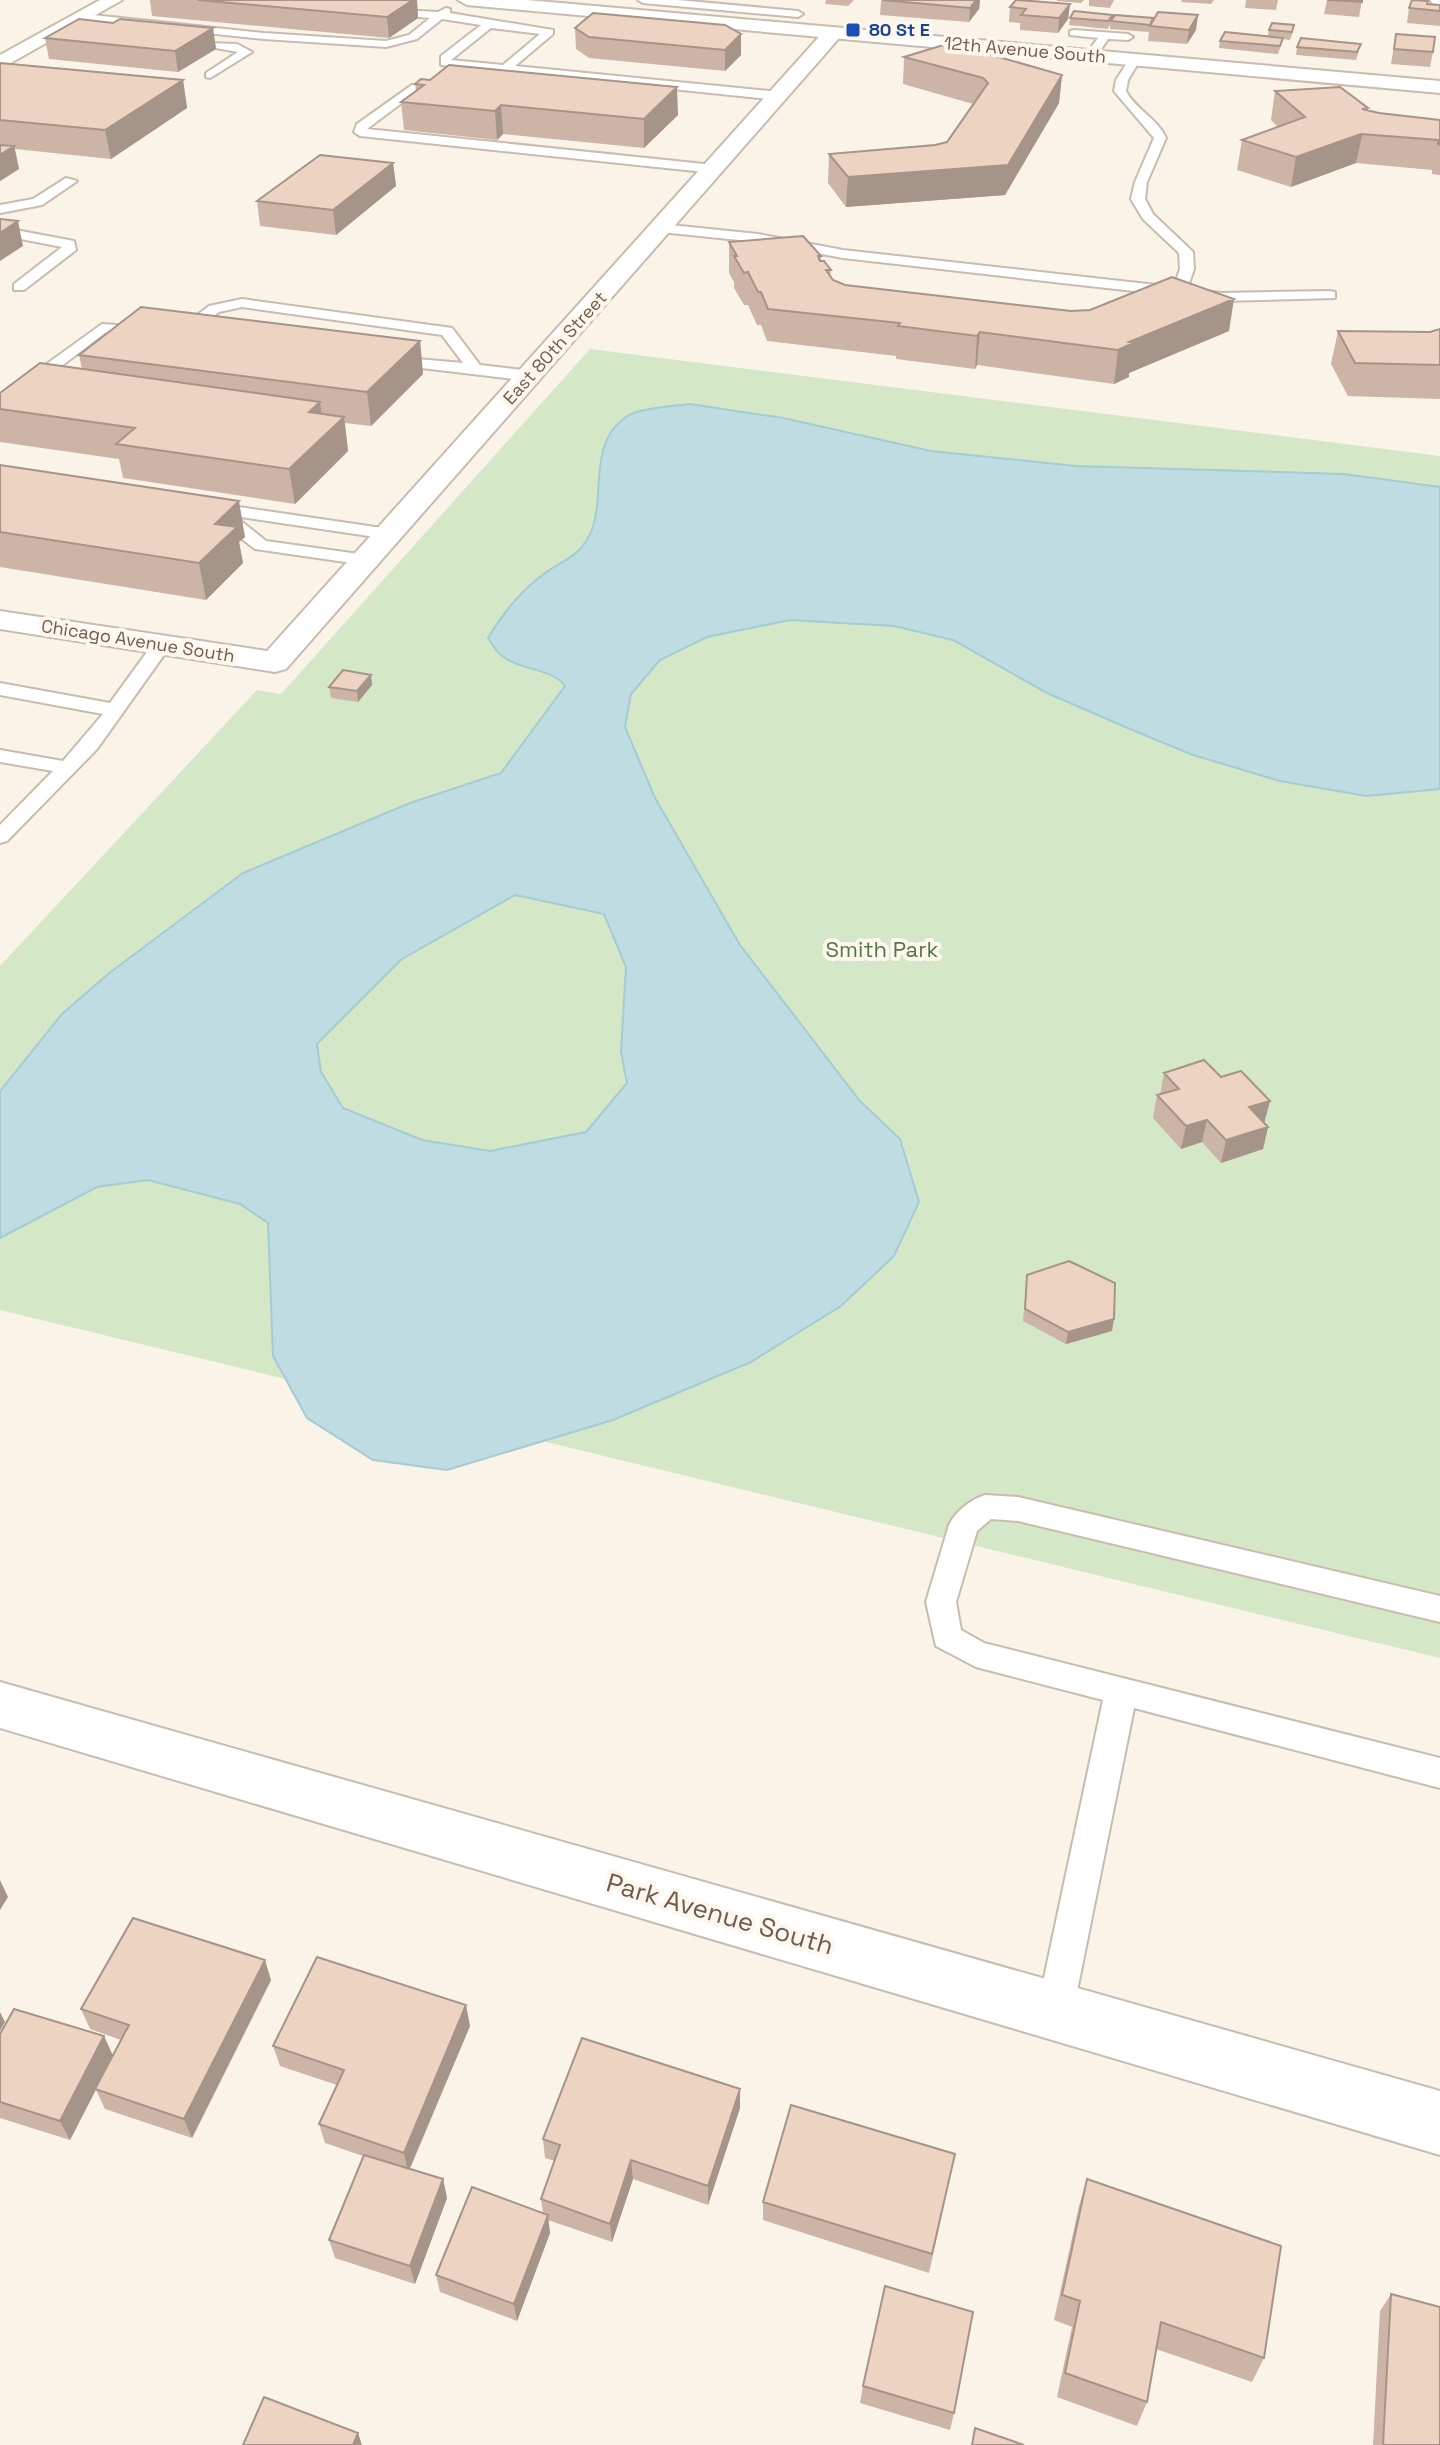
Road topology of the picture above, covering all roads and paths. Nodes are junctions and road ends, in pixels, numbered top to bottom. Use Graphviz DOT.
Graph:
graph roads {
  1 [pos="113,0"];
  2 [pos="457,0"];
  3 [pos="467,0"];
  4 [pos="643,0"];
  5 [pos="532,3"];
  6 [pos="366,9"];
  7 [pos="148,11"];
  8 [pos="439,16"];
  9 [pos="795,16"];
  10 [pos="126,23"];
  11 [pos="489,24"];
  12 [pos="73,26"];
  13 [pos="833,33"];
  14 [pos="1074,33"];
  15 [pos="1105,35"];
  16 [pos="1128,37"];
  17 [pos="205,44"];
  18 [pos="1091,56"];
  19 [pos="1134,60"];
  20 [pos="505,69"];
  21 [pos="1,72"];
  22 [pos="210,75"];
  23 [pos="466,86"];
  24 [pos="1440,87"];
  25 [pos="779,96"];
  26 [pos="714,169"];
  27 [pos="71,181"];
  28 [pos="0,209"];
  29 [pos="661,228"];
  30 [pos="0,231"];
  31 [pos="19,287"];
  32 [pos="1179,292"];
  33 [pos="1330,295"];
  34 [pos="179,334"];
  35 [pos="210,338"];
  36 [pos="366,356"];
  37 [pos="475,369"];
  38 [pos="42,374"];
  39 [pos="531,376"];
  40 [pos="187,504"];
  41 [pos="234,511"];
  42 [pos="389,534"];
  43 [pos="366,560"];
  44 [pos="0,620"];
  45 [pos="162,645"];
  46 [pos="275,662"];
  47 [pos="0,689"];
  48 [pos="115,710"];
  49 [pos="0,756"];
  50 [pos="68,768"];
  51 [pos="0,837"];
  52 [pos="1440,1609"];
  53 [pos="1121,1691"];
  54 [pos="0,1705"];
  55 [pos="1440,1773"];
  56 [pos="1055,2011"];
  57 [pos="1440,2123"];
  1 -- 12 [label="street"];
  2 -- 8 [label="lane"];
  3 -- 5 [label="street, 12th Avenue South"];
  4 -- 9 [label="lane"];
  5 -- 9 [label="street, 12th Avenue South"];
  6 -- 8 [label="lane"];
  7 -- 10 [label="lane"];
  8 -- 10 [label="lane"];
  8 -- 11 [label="lane"];
  9 -- 13 [label="street, 12th Avenue South"];
  10 -- 12 [label="lane"];
  11 -- 20 [label="lane"];
  11 -- 20 [label="lane"];
  12 -- 21 [label="street"];
  13 -- 18 [label="street, 12th Avenue South"];
  13 -- 25 [label="street, East 80th Street"];
  14 -- 15 [label="lane"];
  15 -- 16 [label="lane"];
  15 -- 18 [label="lane"];
  17 -- 22 [label="lane"];
  18 -- 19 [label="street, 12th Avenue South"];
  19 -- 24 [label="street, 12th Avenue South"];
  19 -- 32 [label="lane"];
  20 -- 25 [label="lane"];
  23 -- 26 [label="lane"];
  25 -- 26 [label="street, East 80th Street"];
  26 -- 29 [label="street, East 80th Street"];
  27 -- 28 [label="lane"];
  29 -- 32 [label="lane"];
  29 -- 39 [label="street, East 80th Street"];
  30 -- 31 [label="lane"];
  32 -- 33 [label="lane"];
  34 -- 35 [label="lane"];
  34 -- 37 [label="lane"];
  34 -- 38 [label="lane"];
  36 -- 37 [label="lane"];
  37 -- 39 [label="lane"];
  39 -- 42 [label="street, East 80th Street"];
  40 -- 41 [label="lane"];
  41 -- 42 [label="lane"];
  41 -- 43 [label="lane"];
  42 -- 43 [label="street, East 80th Street"];
  43 -- 46 [label="street, East 80th Street"];
  44 -- 45 [label="street, Chicago Avenue South"];
  45 -- 46 [label="street, Chicago Avenue South"];
  45 -- 48 [label="lane"];
  47 -- 48 [label="lane"];
  48 -- 50 [label="lane"];
  49 -- 50 [label="lane"];
  50 -- 51 [label="lane"];
  52 -- 53 [label="lane"];
  53 -- 55 [label="lane"];
  53 -- 56 [label="lane"];
  54 -- 56 [label="street, Park Avenue South"];
  56 -- 57 [label="street, Park Avenue South"];
}
